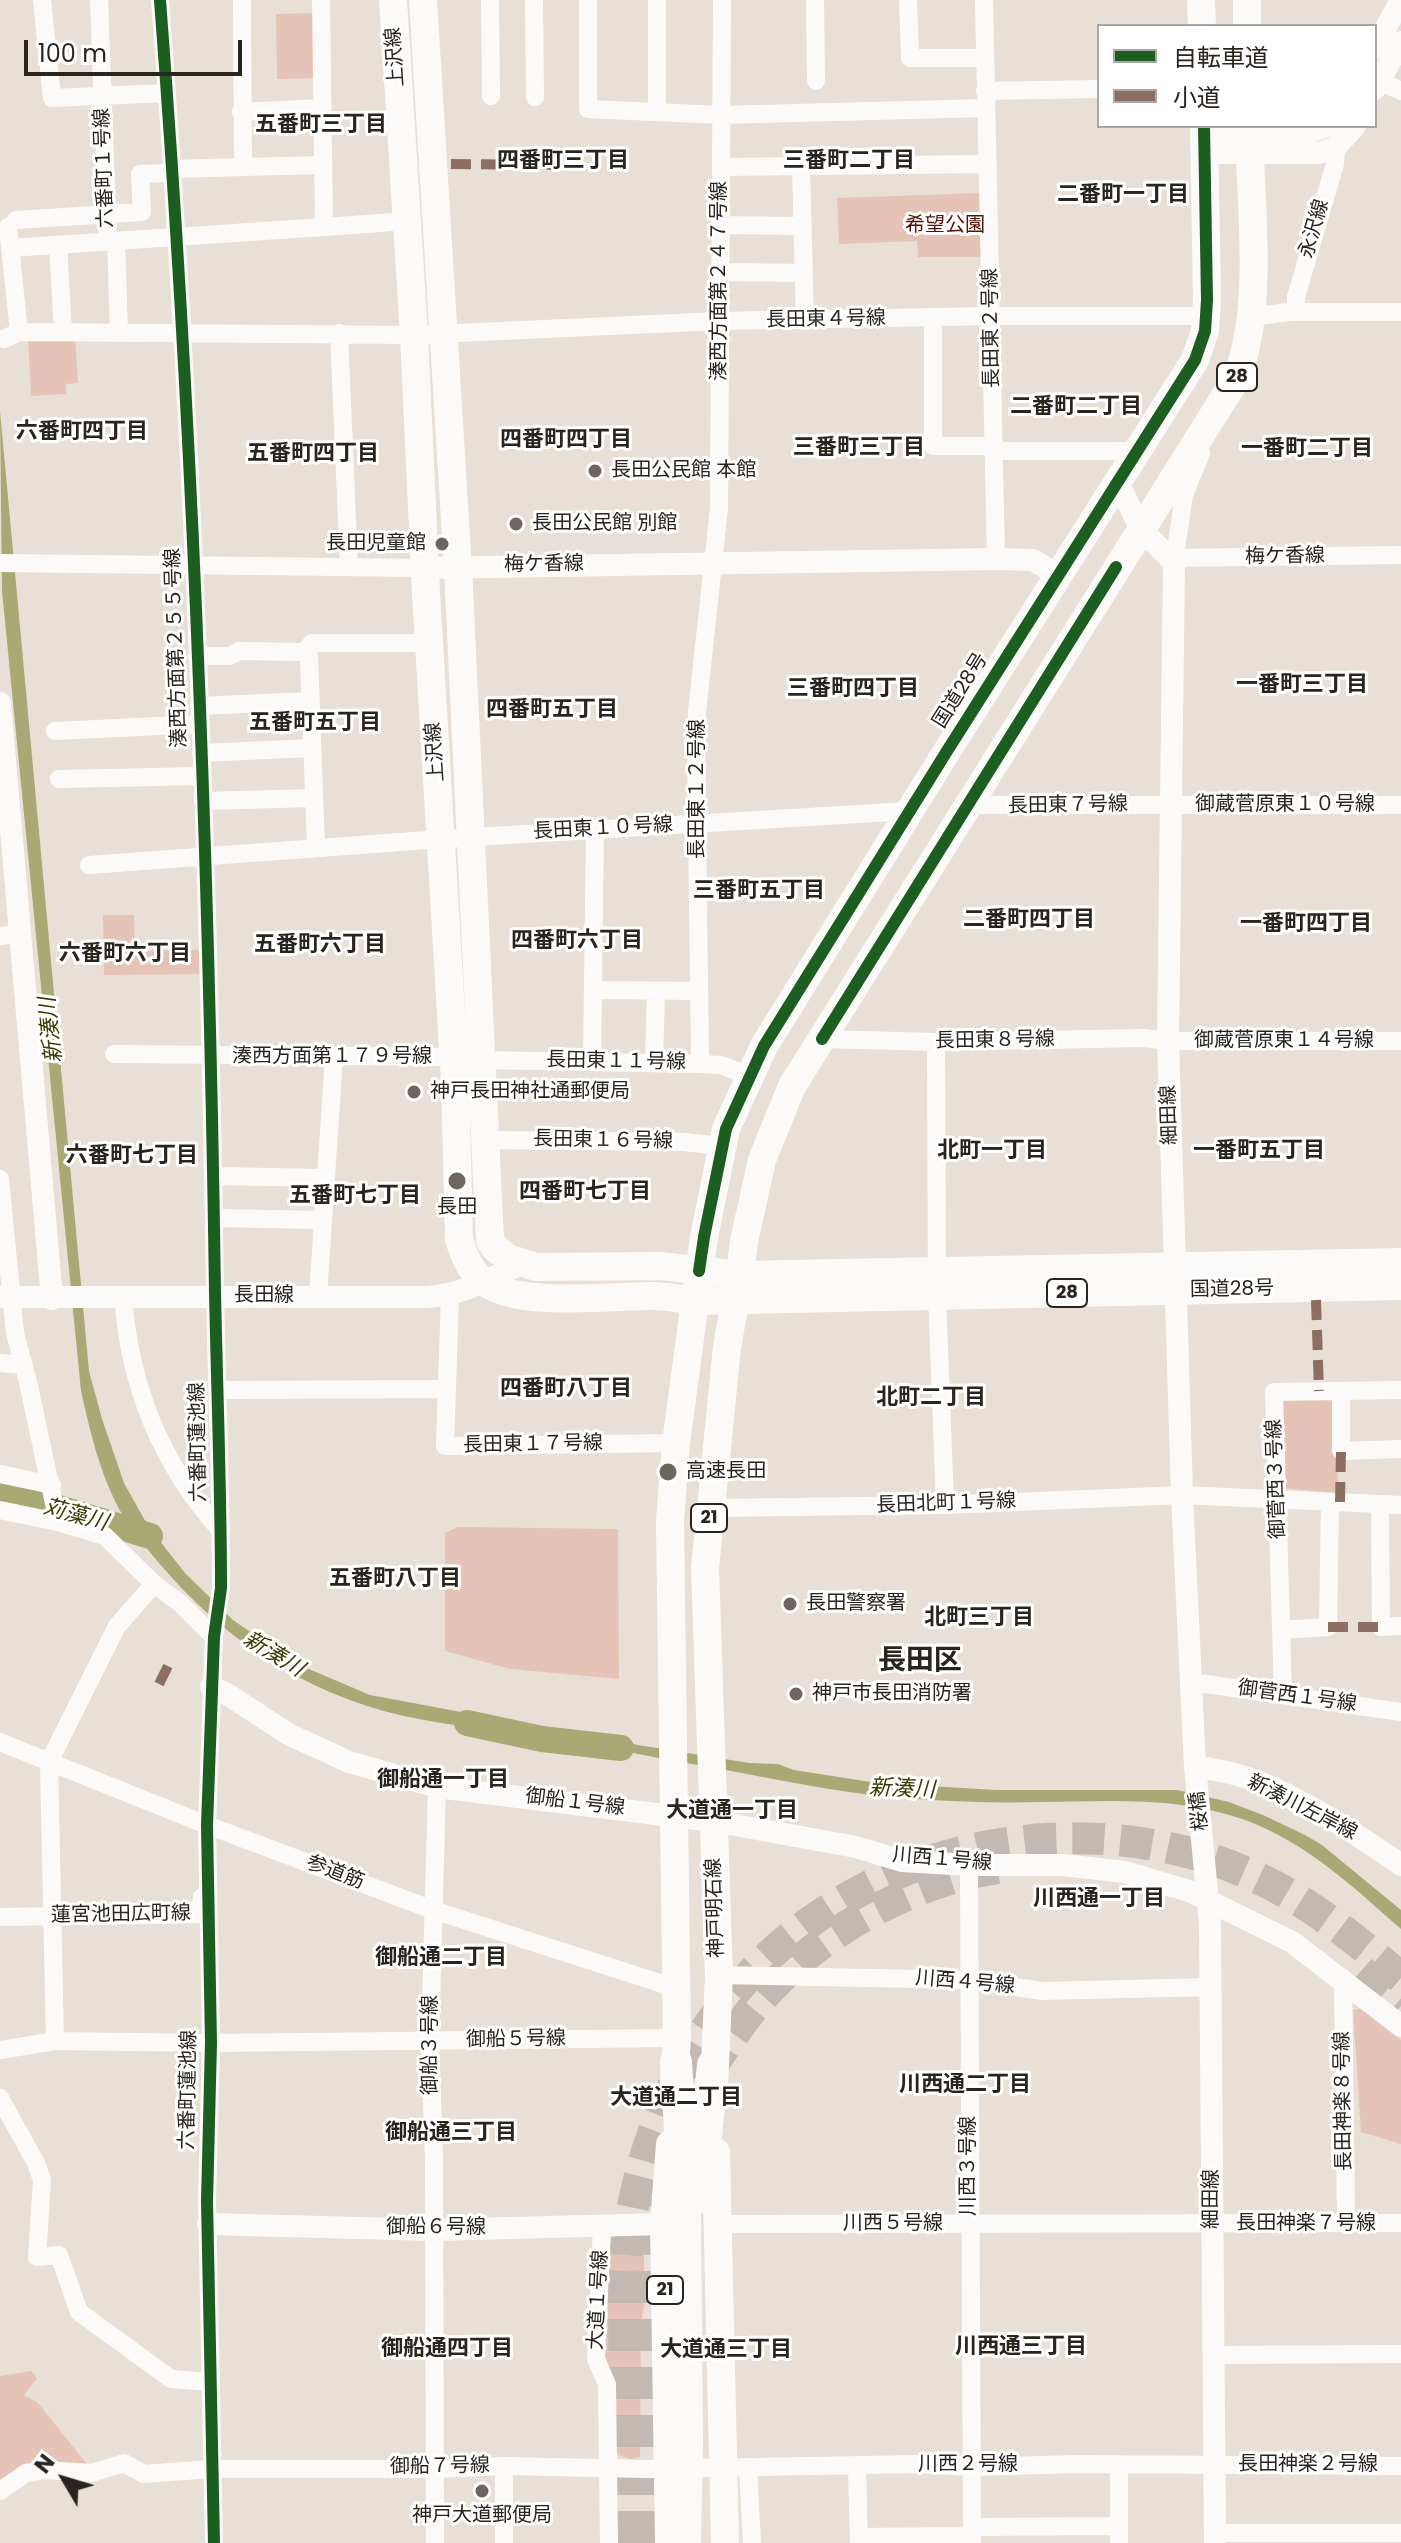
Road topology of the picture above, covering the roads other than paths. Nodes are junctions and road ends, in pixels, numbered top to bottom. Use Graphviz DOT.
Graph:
graph roads {
  1 [pos="42,0"];
  2 [pos="99,0"];
  3 [pos="160,0"];
  4 [pos="242,0"];
  5 [pos="321,0"];
  6 [pos="393,0"];
  7 [pos="423,0"];
  8 [pos="490,0"];
  9 [pos="534,0"];
  10 [pos="588,0"];
  11 [pos="657,0"];
  12 [pos="722,0"];
  13 [pos="815,0"];
  14 [pos="908,0"];
  15 [pos="984,0"];
  16 [pos="1201,0"];
  17 [pos="1247,0"];
  18 [pos="1401,0"];
  19 [pos="1202,24"];
  20 [pos="1247,24"];
  21 [pos="1401,42"];
  22 [pos="1377,44"];
  23 [pos="984,58"];
  24 [pos="816,81"];
  25 [pos="1377,85"];
  26 [pos="1097,89"];
  27 [pos="1401,91"];
  28 [pos="167,93"];
  29 [pos="102,96"];
  30 [pos="491,96"];
  31 [pos="535,97"];
  32 [pos="985,99"];
  33 [pos="322,108"];
  34 [pos="657,111"];
  35 [pos="241,112"];
  36 [pos="721,115"];
  37 [pos="1350,128"];
  38 [pos="1331,136"];
  39 [pos="1204,137"];
  40 [pos="1250,137"];
  41 [pos="988,164"];
  42 [pos="322,165"];
  43 [pos="801,166"];
  44 [pos="243,167"];
  45 [pos="721,167"];
  46 [pos="173,169"];
  47 [pos="107,215"];
  48 [pos="407,221"];
  49 [pos="720,225"];
  50 [pos="803,226"];
  51 [pos="324,227"];
  52 [pos="178,236"];
  53 [pos="112,241"];
  54 [pos="58,245"];
  55 [pos="10,248"];
  56 [pos="720,272"];
  57 [pos="804,273"];
  58 [pos="1296,312"];
  59 [pos="1401,312"];
  60 [pos="993,316"];
  61 [pos="1207,316"];
  62 [pos="1251,317"];
  63 [pos="933,319"];
  64 [pos="805,320"];
  65 [pos="719,321"];
  66 [pos="63,331"];
  67 [pos="119,331"];
  68 [pos="184,331"];
  69 [pos="339,333"];
  70 [pos="445,334"];
  71 [pos="404,335"];
  72 [pos="1219,410"];
  73 [pos="993,447"];
  74 [pos="1138,451"];
  75 [pos="1118,482"];
  76 [pos="1141,530"];
  77 [pos="1401,555"];
  78 [pos="996,559"];
  79 [pos="1172,559"];
  80 [pos="0,563"];
  81 [pos="714,563"];
  82 [pos="194,567"];
  83 [pos="349,567"];
  84 [pos="424,568"];
  85 [pos="458,569"];
  86 [pos="1058,575"];
  87 [pos="429,643"];
  88 [pos="304,652"];
  89 [pos="197,656"];
  90 [pos="310,701"];
  91 [pos="0,703"];
  92 [pos="200,715"];
  93 [pos="55,731"];
  94 [pos="2,747"];
  95 [pos="311,748"];
  96 [pos="201,753"];
  97 [pos="202,776"];
  98 [pos="59,779"];
  99 [pos="314,798"];
  100 [pos="203,801"];
  101 [pos="967,805"];
  102 [pos="1170,805"];
  103 [pos="1401,805"];
  104 [pos="909,811"];
  105 [pos="697,823"];
  106 [pos="595,829"];
  107 [pos="471,837"];
  108 [pos="441,839"];
  109 [pos="316,848"];
  110 [pos="205,857"];
  111 [pos="89,865"];
  112 [pos="10,934"];
  113 [pos="593,990"];
  114 [pos="656,991"];
  115 [pos="699,991"];
  116 [pos="822,1039"];
  117 [pos="1168,1041"];
  118 [pos="1401,1041"];
  119 [pos="936,1042"];
  120 [pos="114,1054"];
  121 [pos="211,1057"];
  122 [pos="334,1057"];
  123 [pos="467,1058"];
  124 [pos="592,1062"];
  125 [pos="654,1063"];
  126 [pos="700,1064"];
  127 [pos="750,1076"];
  128 [pos="484,1140"];
  129 [pos="722,1146"];
  130 [pos="214,1176"];
  131 [pos="325,1178"];
  132 [pos="1,1190"];
  133 [pos="214,1218"];
  134 [pos="322,1220"];
  135 [pos="1401,1262"];
  136 [pos="521,1264"];
  137 [pos="699,1271"];
  138 [pos="1175,1278"];
  139 [pos="483,1282"];
  140 [pos="937,1282"];
  141 [pos="1401,1286"];
  142 [pos="737,1288"];
  143 [pos="123,1295"];
  144 [pos="215,1295"];
  145 [pos="450,1295"];
  146 [pos="318,1296"];
  147 [pos="6,1297"];
  148 [pos="52,1299"];
  149 [pos="695,1301"];
  150 [pos="0,1363"];
  151 [pos="23,1365"];
  152 [pos="447,1389"];
  153 [pos="218,1390"];
  154 [pos="1401,1390"];
  155 [pos="1341,1391"];
  156 [pos="676,1443"];
  157 [pos="1401,1449"];
  158 [pos="0,1474"];
  159 [pos="53,1491"];
  160 [pos="1182,1495"];
  161 [pos="1277,1500"];
  162 [pos="1330,1502"];
  163 [pos="1380,1504"];
  164 [pos="945,1505"];
  165 [pos="1401,1505"];
  166 [pos="710,1508"];
  167 [pos="0,1510"];
  168 [pos="58,1522"];
  169 [pos="221,1531"];
  170 [pos="154,1584"];
  171 [pos="1401,1626"];
  172 [pos="1281,1630"];
  173 [pos="214,1637"];
  174 [pos="1192,1682"];
  175 [pos="211,1687"];
  176 [pos="1283,1694"];
  177 [pos="1401,1712"];
  178 [pos="0,1742"];
  179 [pos="49,1762"];
  180 [pos="1195,1766"];
  181 [pos="437,1787"];
  182 [pos="673,1807"];
  183 [pos="713,1813"];
  184 [pos="207,1825"];
  185 [pos="1204,1855"];
  186 [pos="969,1865"];
  187 [pos="1401,1865"];
  188 [pos="1209,1900"];
  189 [pos="433,1910"];
  190 [pos="51,1916"];
  191 [pos="0,1917"];
  192 [pos="719,1975"];
  193 [pos="1343,1978"];
  194 [pos="970,1980"];
  195 [pos="1211,1987"];
  196 [pos="675,1988"];
  197 [pos="1401,2026"];
  198 [pos="55,2041"];
  199 [pos="430,2041"];
  200 [pos="211,2043"];
  201 [pos="0,2050"];
  202 [pos="676,2050"];
  203 [pos="713,2065"];
  204 [pos="0,2098"];
  205 [pos="1401,2223"];
  206 [pos="208,2224"];
  207 [pos="664,2224"];
  208 [pos="718,2224"];
  209 [pos="1212,2224"];
  210 [pos="1346,2224"];
  211 [pos="970,2225"];
  212 [pos="602,2226"];
  213 [pos="434,2230"];
  214 [pos="1401,2354"];
  215 [pos="1213,2355"];
  216 [pos="209,2382"];
  217 [pos="1119,2464"];
  218 [pos="1214,2465"];
  219 [pos="504,2466"];
  220 [pos="1401,2466"];
  221 [pos="609,2467"];
  222 [pos="857,2467"];
  223 [pos="971,2467"];
  224 [pos="212,2469"];
  225 [pos="435,2469"];
  226 [pos="705,2469"];
  227 [pos="0,2491"];
  228 [pos="1401,2533"];
  229 [pos="1119,2534"];
  230 [pos="1025,2535"];
  231 [pos="1071,2535"];
  232 [pos="972,2536"];
  233 [pos="1215,2538"];
  234 [pos="859,2540"];
  235 [pos="914,2540"];
  236 [pos="214,2543"];
  237 [pos="435,2543"];
  238 [pos="504,2543"];
  239 [pos="609,2543"];
  240 [pos="669,2543"];
  241 [pos="685,2543"];
  242 [pos="704,2543"];
  243 [pos="725,2543"];
  244 [pos="752,2543"];
  1 -- 29 [label="street"];
  2 -- 29 [label="street, 六番町１号線"];
  3 -- 28 [label="street, 湊西方面第２５５号線"];
  4 -- 35 [label="street"];
  5 -- 33 [label="street"];
  6 -- 48 [label="main road, 上沢線"];
  7 -- 70 [label="main road, 上沢線"];
  8 -- 30 [label="street"];
  9 -- 31 [label="street"];
  10 -- 34 [label="street"];
  11 -- 34 [label="street"];
  12 -- 36 [label="street, 湊西方面第２４７号線"];
  13 -- 24 [label="street"];
  14 -- 23 [label="street"];
  15 -- 23 [label="street, 長田東２号線"];
  16 -- 19 [label="main road"];
  17 -- 20 [label="main road"];
  18 -- 22 [label="street"];
  21 -- 25 [label="street"];
  23 -- 32 [label="street, 長田東２号線"];
  25 -- 27 [label="street"];
  26 -- 32 [label="street"];
  28 -- 29 [label="street"];
  28 -- 46 [label="street, 湊西方面第２５５号線"];
  29 -- 47 [label="street, 六番町１号線"];
  32 -- 36 [label="street"];
  32 -- 41 [label="street, 長田東２号線"];
  33 -- 35 [label="street"];
  33 -- 42 [label="street"];
  34 -- 36 [label="street"];
  35 -- 44 [label="street"];
  36 -- 45 [label="street, 湊西方面第２４７号線"];
  37 -- 38 [label="street"];
  38 -- 40 [label="street"];
  38 -- 58 [label="street, 永沢線"];
  39 -- 40 [label="street"];
  39 -- 61 [label="main road, 国道28号 / 28"];
  40 -- 62 [label="main road, 28"];
  41 -- 43 [label="street"];
  41 -- 60 [label="street, 長田東２号線"];
  42 -- 44 [label="street"];
  42 -- 51 [label="street"];
  43 -- 45 [label="street"];
  43 -- 50 [label="street"];
  44 -- 46 [label="street"];
  45 -- 49 [label="street, 湊西方面第２４７号線"];
  46 -- 47 [label="street"];
  46 -- 52 [label="street, 湊西方面第２５５号線"];
  47 -- 53 [label="street, 六番町１号線"];
  47 -- 55 [label="street"];
  48 -- 51 [label="street"];
  48 -- 71 [label="main road, 上沢線"];
  49 -- 50 [label="street"];
  49 -- 56 [label="street, 湊西方面第２４７号線"];
  50 -- 57 [label="street"];
  51 -- 52 [label="street"];
  52 -- 53 [label="street"];
  52 -- 68 [label="street, 湊西方面第２５５号線"];
  53 -- 54 [label="street"];
  53 -- 67 [label="street, 六番町１号線"];
  54 -- 55 [label="street"];
  54 -- 66 [label="street"];
  55 -- 66 [label="street, 長田東４号線"];
  56 -- 57 [label="street"];
  56 -- 65 [label="street, 湊西方面第２４７号線"];
  57 -- 64 [label="street"];
  58 -- 59 [label="street"];
  58 -- 62 [label="street"];
  60 -- 61 [label="street, 長田東４号線"];
  60 -- 63 [label="street, 長田東４号線"];
  60 -- 73 [label="street, 長田東２号線"];
  61 -- 74 [label="main road, 国道28号 / 28"];
  62 -- 72 [label="main road, 28"];
  63 -- 64 [label="street, 長田東４号線"];
  63 -- 73 [label="street"];
  64 -- 65 [label="street, 長田東４号線"];
  65 -- 70 [label="street, 長田東４号線"];
  65 -- 81 [label="street, 湊西方面第２４７号線"];
  66 -- 67 [label="street, 長田東４号線"];
  67 -- 68 [label="street, 長田東４号線"];
  68 -- 69 [label="street, 長田東４号線"];
  68 -- 82 [label="street, 湊西方面第２５５号線"];
  69 -- 71 [label="street, 長田東４号線"];
  69 -- 83 [label="street"];
  70 -- 71 [label="street, 長田東４号線"];
  70 -- 85 [label="main road, 上沢線"];
  71 -- 84 [label="main road, 上沢線"];
  72 -- 76 [label="main road, 28"];
  72 -- 79 [label="street"];
  73 -- 74 [label="street"];
  73 -- 78 [label="street, 長田東２号線"];
  74 -- 75 [label="main road, 国道28号 / 28"];
  75 -- 76 [label="street"];
  75 -- 86 [label="main road, 国道28号 / 28"];
  76 -- 79 [label="street"];
  76 -- 101 [label="main road, 28"];
  77 -- 79 [label="street, 梅ケ香線"];
  78 -- 81 [label="street, 梅ケ香線"];
  78 -- 86 [label="street, 梅ケ香線"];
  79 -- 102 [label="street, 細田線"];
  80 -- 82 [label="street, 梅ケ香線"];
  81 -- 85 [label="street, 梅ケ香線"];
  81 -- 105 [label="street, 長田東１２号線"];
  82 -- 83 [label="street, 梅ケ香線"];
  82 -- 89 [label="street, 湊西方面第２５５号線"];
  83 -- 84 [label="street, 梅ケ香線"];
  84 -- 85 [label="street, 梅ケ香線"];
  84 -- 87 [label="main road, 上沢線"];
  85 -- 107 [label="main road, 上沢線"];
  86 -- 104 [label="main road, 国道28号 / 28"];
  87 -- 88 [label="street"];
  87 -- 108 [label="main road, 上沢線"];
  88 -- 89 [label="street"];
  88 -- 90 [label="street"];
  89 -- 92 [label="street, 湊西方面第２５５号線"];
  90 -- 92 [label="street"];
  90 -- 95 [label="street"];
  91 -- 94 [label="street"];
  92 -- 93 [label="street"];
  92 -- 96 [label="street, 湊西方面第２５５号線"];
  94 -- 112 [label="street"];
  95 -- 96 [label="street"];
  95 -- 99 [label="street"];
  96 -- 97 [label="street, 湊西方面第２５５号線"];
  97 -- 98 [label="street"];
  97 -- 100 [label="street, 湊西方面第２５５号線"];
  99 -- 100 [label="street"];
  99 -- 109 [label="street"];
  100 -- 110 [label="street, 湊西方面第２５５号線"];
  101 -- 102 [label="street, 長田東７号線"];
  101 -- 116 [label="main road, 28"];
  102 -- 103 [label="street, 御蔵菅原東１０号線"];
  102 -- 117 [label="street, 細田線"];
  104 -- 105 [label="street, 長田東１０号線"];
  104 -- 127 [label="main road, 国道28号 / 28"];
  105 -- 106 [label="street, 長田東１０号線"];
  105 -- 115 [label="street, 長田東１２号線"];
  106 -- 107 [label="street, 長田東１０号線"];
  106 -- 113 [label="street"];
  107 -- 108 [label="street, 長田東１０号線"];
  107 -- 123 [label="main road, 上沢線"];
  108 -- 109 [label="street, 長田東１０号線"];
  108 -- 123 [label="main road, 上沢線"];
  109 -- 110 [label="street, 長田東１０号線"];
  110 -- 111 [label="street, 長田東１０号線"];
  110 -- 121 [label="street, 湊西方面第２５５号線"];
  112 -- 148 [label="street"];
  113 -- 114 [label="street"];
  113 -- 124 [label="street"];
  114 -- 115 [label="street"];
  114 -- 125 [label="street"];
  115 -- 126 [label="street, 長田東１２号線"];
  116 -- 119 [label="street, 長田東８号線"];
  116 -- 142 [label="main road, 28"];
  117 -- 118 [label="street, 御蔵菅原東１４号線"];
  117 -- 119 [label="street, 長田東８号線"];
  117 -- 138 [label="street, 細田線"];
  119 -- 140 [label="street"];
  120 -- 121 [label="street, 湊西方面第１７９号線"];
  121 -- 122 [label="street, 湊西方面第１７９号線"];
  121 -- 130 [label="street, 湊西方面第２５５号線"];
  122 -- 123 [label="street, 湊西方面第１７９号線"];
  122 -- 131 [label="street"];
  123 -- 124 [label="street, 長田東１１号線"];
  123 -- 128 [label="main road, 上沢線"];
  123 -- 139 [label="main road, 上沢線"];
  124 -- 125 [label="street, 長田東１１号線"];
  125 -- 126 [label="street, 長田東１１号線"];
  126 -- 127 [label="street, 長田東１１号線"];
  127 -- 129 [label="main road, 国道28号 / 28"];
  128 -- 129 [label="street, 長田東１６号線"];
  128 -- 136 [label="main road, 上沢線"];
  129 -- 137 [label="main road, 国道28号 / 28"];
  130 -- 131 [label="street"];
  130 -- 133 [label="street, 湊西方面第２５５号線"];
  131 -- 134 [label="street"];
  132 -- 147 [label="street"];
  133 -- 134 [label="street"];
  133 -- 144 [label="street, 湊西方面第２５５号線"];
  134 -- 146 [label="street"];
  135 -- 138 [label="main road, 国道28号 / 28"];
  136 -- 137 [label="main road"];
  136 -- 139 [label="street, 長田線"];
  137 -- 142 [label="main road"];
  137 -- 149 [label="main road, 国道28号 / 28"];
  138 -- 140 [label="main road, 国道28号 / 28"];
  138 -- 141 [label="main road, 国道28号 / 28"];
  138 -- 160 [label="street, 細田線"];
  139 -- 145 [label="street, 長田線"];
  139 -- 149 [label="main road"];
  140 -- 142 [label="main road, 国道28号 / 28"];
  140 -- 164 [label="street"];
  142 -- 149 [label="main road, 国道28号 / 28"];
  142 -- 166 [label="main road, 神戸明石線 / 21"];
  143 -- 144 [label="street, 長田線"];
  143 -- 148 [label="street, 長田線"];
  143 -- 169 [label="street"];
  144 -- 146 [label="street, 長田線"];
  144 -- 153 [label="street, 六番町蓮池線"];
  145 -- 146 [label="street, 長田線"];
  145 -- 152 [label="street, 長田東１７号線"];
  147 -- 148 [label="street, 長田線"];
  147 -- 151 [label="street"];
  149 -- 156 [label="main road, 神戸明石線 / 21"];
  150 -- 151 [label="street"];
  151 -- 159 [label="street"];
  152 -- 153 [label="street"];
  152 -- 156 [label="street, 長田東１７号線"];
  153 -- 169 [label="street, 六番町蓮池線"];
  154 -- 155 [label="street, 御菅西３号線"];
  155 -- 157 [label="street"];
  155 -- 161 [label="street, 御菅西３号線"];
  156 -- 182 [label="main road, 神戸明石線 / 21"];
  158 -- 159 [label="street"];
  159 -- 168 [label="street"];
  160 -- 161 [label="street, 長田北町１号線"];
  160 -- 164 [label="street, 長田北町１号線"];
  160 -- 174 [label="street, 細田線"];
  161 -- 162 [label="street, 長田北町１号線"];
  161 -- 172 [label="street, 御菅西３号線"];
  162 -- 163 [label="street, 長田北町１号線"];
  162 -- 172 [label="street"];
  163 -- 165 [label="street, 長田北町１号線"];
  163 -- 171 [label="street"];
  164 -- 166 [label="street, 長田北町１号線"];
  166 -- 183 [label="main road, 神戸明石線 / 21"];
  167 -- 168 [label="street"];
  168 -- 170 [label="street"];
  169 -- 173 [label="street, 六番町蓮池線"];
  170 -- 173 [label="street"];
  170 -- 179 [label="street"];
  172 -- 176 [label="street, 御菅西３号線"];
  173 -- 175 [label="street, 六番町蓮池線"];
  174 -- 176 [label="street, 御菅西１号線"];
  174 -- 180 [label="street, 細田線"];
  175 -- 181 [label="street, 御船１号線"];
  175 -- 184 [label="street, 六番町蓮池線"];
  176 -- 177 [label="street, 御菅西１号線"];
  178 -- 179 [label="street, 参道筋"];
  179 -- 184 [label="street, 参道筋"];
  179 -- 190 [label="street"];
  180 -- 185 [label="street, 桜橋"];
  180 -- 187 [label="street, 新湊川左岸線"];
  181 -- 182 [label="street, 御船１号線"];
  181 -- 189 [label="street, 御船３号線"];
  182 -- 183 [label="street, 川西１号線"];
  182 -- 196 [label="main road, 神戸明石線 / 21"];
  183 -- 186 [label="street, 川西１号線"];
  183 -- 192 [label="main road, 神戸明石線 / 21"];
  184 -- 189 [label="street, 参道筋"];
  184 -- 190 [label="street, 蓮宮池田広町線"];
  184 -- 200 [label="street, 六番町蓮池線"];
  185 -- 188 [label="street, 細田線"];
  186 -- 188 [label="street, 川西１号線"];
  186 -- 194 [label="street, 川西３号線"];
  188 -- 193 [label="street, 川西１号線"];
  188 -- 195 [label="street, 細田線"];
  189 -- 196 [label="street, 参道筋"];
  189 -- 199 [label="street, 御船３号線"];
  190 -- 191 [label="street, 蓮宮池田広町線"];
  190 -- 198 [label="street"];
  192 -- 194 [label="street, 川西４号線"];
  192 -- 203 [label="main road, 神戸明石線 / 21"];
  193 -- 197 [label="street, 川西１号線"];
  193 -- 210 [label="street, 長田神楽８号線"];
  194 -- 195 [label="street, 川西４号線"];
  194 -- 211 [label="street, 川西３号線"];
  195 -- 209 [label="street, 細田線"];
  196 -- 202 [label="main road, 神戸明石線 / 21"];
  198 -- 200 [label="street, 御船５号線"];
  198 -- 201 [label="street, 御船５号線"];
  199 -- 200 [label="street, 御船５号線"];
  199 -- 202 [label="street, 御船５号線"];
  199 -- 213 [label="street, 御船３号線"];
  200 -- 206 [label="street, 六番町蓮池線"];
  202 -- 207 [label="main road, 神戸明石線 / 21"];
  202 -- 226 [label="highway"];
  203 -- 208 [label="main road, 神戸明石線 / 21"];
  203 -- 226 [label="highway"];
  204 -- 216 [label="street"];
  205 -- 210 [label="street, 長田神楽７号線"];
  206 -- 213 [label="street, 御船６号線"];
  206 -- 216 [label="street, 六番町蓮池線"];
  207 -- 212 [label="street, 御船６号線"];
  207 -- 226 [label="main road, 神戸明石線 / 21"];
  208 -- 211 [label="street, 川西５号線"];
  208 -- 226 [label="main road, 神戸明石線 / 21"];
  209 -- 210 [label="street, 長田神楽７号線"];
  209 -- 211 [label="street, 川西５号線"];
  209 -- 215 [label="street, 細田線"];
  211 -- 223 [label="street, 川西３号線"];
  212 -- 213 [label="street, 御船６号線"];
  212 -- 221 [label="street, 大道１号線"];
  213 -- 225 [label="street, 御船３号線"];
  214 -- 215 [label="street"];
  215 -- 218 [label="street, 細田線"];
  216 -- 224 [label="street, 六番町蓮池線"];
  217 -- 218 [label="street, 川西２号線"];
  217 -- 223 [label="street, 川西２号線"];
  217 -- 229 [label="street"];
  218 -- 220 [label="street, 長田神楽２号線"];
  218 -- 233 [label="street, 細田線"];
  219 -- 221 [label="street, 御船７号線"];
  219 -- 225 [label="street, 御船７号線"];
  219 -- 238 [label="street"];
  221 -- 226 [label="street, 御船７号線"];
  221 -- 239 [label="street, 大道１号線"];
  222 -- 223 [label="street, 川西２号線"];
  222 -- 226 [label="street, 川西２号線"];
  222 -- 234 [label="street"];
  223 -- 232 [label="street, 川西３号線"];
  224 -- 225 [label="street, 御船７号線"];
  224 -- 227 [label="street, 御船７号線"];
  224 -- 236 [label="street, 六番町蓮池線"];
  225 -- 237 [label="street, 御船３号線"];
  226 -- 240 [label="main road, 神戸明石線 / 21"];
  226 -- 241 [label="highway"];
  226 -- 242 [label="highway"];
  226 -- 243 [label="main road, 神戸明石線 / 21"];
  226 -- 244 [label="street"];
  228 -- 233 [label="street"];
  229 -- 231 [label="street"];
  230 -- 231 [label="street"];
  230 -- 232 [label="street"];
  232 -- 235 [label="street"];
  234 -- 235 [label="street"];
}
